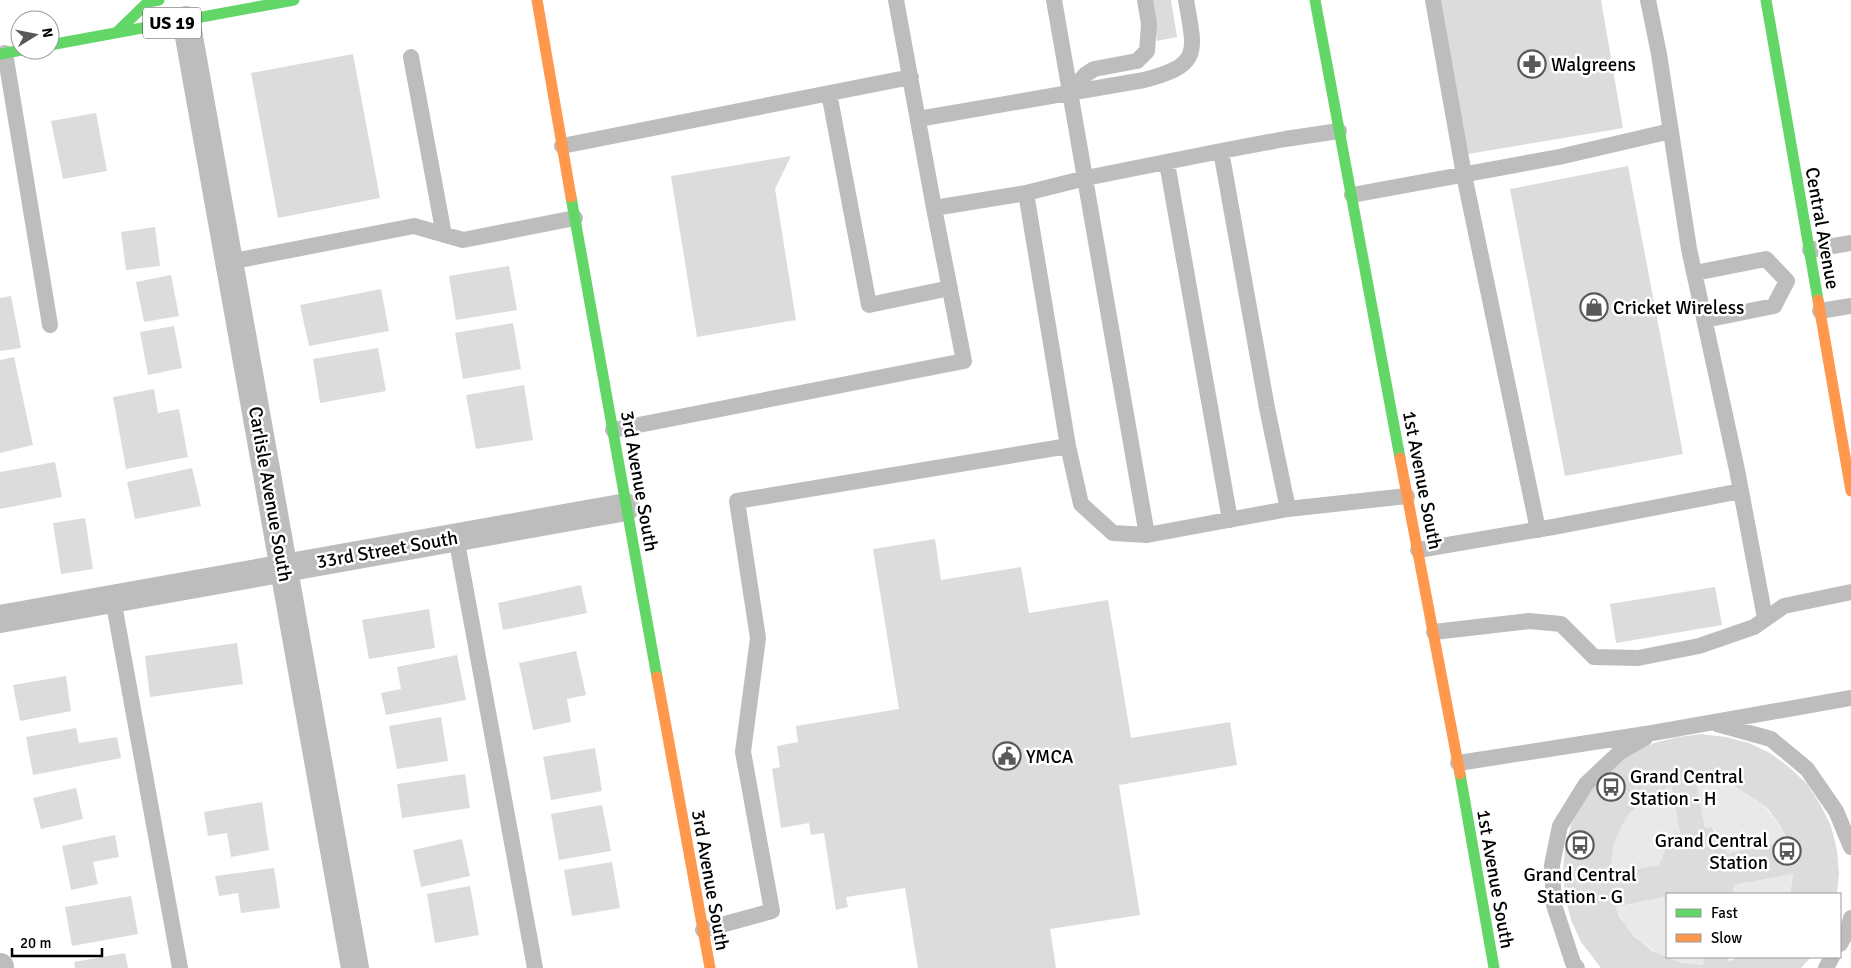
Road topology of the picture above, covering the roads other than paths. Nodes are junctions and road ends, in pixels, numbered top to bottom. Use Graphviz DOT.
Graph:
graph roads {
  1 [pos="159,0"];
  2 [pos="294,0"];
  3 [pos="537,0"];
  4 [pos="896,0"];
  5 [pos="1054,0"];
  6 [pos="1145,0"];
  7 [pos="1186,0"];
  8 [pos="1315,0"];
  9 [pos="1434,0"];
  10 [pos="1648,0"];
  11 [pos="1766,0"];
  12 [pos="186,20"];
  13 [pos="116,33"];
  14 [pos="60,43"];
  15 [pos="2,54"];
  16 [pos="412,57"];
  17 [pos="910,77"];
  18 [pos="1070,92"];
  19 [pos="829,93"];
  20 [pos="918,119"];
  21 [pos="1339,131"];
  22 [pos="1671,131"];
  23 [pos="562,146"];
  24 [pos="1221,151"];
  25 [pos="1167,163"];
  26 [pos="1464,175"];
  27 [pos="1086,178"];
  28 [pos="1026,193"];
  29 [pos="1352,195"];
  30 [pos="934,208"];
  31 [pos="575,218"];
  32 [pos="444,235"];
  33 [pos="1851,243"];
  34 [pos="1810,250"];
  35 [pos="229,262"];
  36 [pos="1695,273"];
  37 [pos="1814,276"];
  38 [pos="1787,281"];
  39 [pos="950,288"];
  40 [pos="1851,306"];
  41 [pos="1820,311"];
  42 [pos="1705,320"];
  43 [pos="50,325"];
  44 [pos="613,430"];
  45 [pos="1068,446"];
  46 [pos="1741,491"];
  47 [pos="1851,491"];
  48 [pos="1407,496"];
  49 [pos="626,507"];
  50 [pos="1288,509"];
  51 [pos="1230,520"];
  52 [pos="1538,530"];
  53 [pos="1148,535"];
  54 [pos="456,537"];
  55 [pos="1418,550"];
  56 [pos="284,568"];
  57 [pos="1851,592"];
  58 [pos="113,599"];
  59 [pos="1765,618"];
  60 [pos="0,619"];
  61 [pos="1434,632"];
  62 [pos="1851,698"];
  63 [pos="1712,723"];
  64 [pos="1652,734"];
  65 [pos="1458,763"];
  66 [pos="1851,847"];
  67 [pos="1851,918"];
  68 [pos="703,930"];
  69 [pos="1841,942"];
  70 [pos="180,968"];
  71 [pos="355,968"];
  72 [pos="535,968"];
  73 [pos="710,968"];
  74 [pos="1494,968"];
  75 [pos="1578,968"];
  1 -- 13 [label="main road"];
  2 -- 12 [label="main road, US 19"];
  3 -- 23 [label="main road, 3rd Avenue South"];
  4 -- 17 [label="lane"];
  5 -- 18 [label="lane"];
  6 -- 18 [label="lane"];
  7 -- 18 [label="lane"];
  8 -- 21 [label="main road, 1st Avenue South"];
  9 -- 26 [label="lane"];
  10 -- 22 [label="lane"];
  11 -- 34 [label="main road, Central Avenue"];
  12 -- 13 [label="main road, US 19"];
  12 -- 35 [label="street, Carlisle Avenue South"];
  13 -- 14 [label="main road, US 19"];
  15 -- 43 [label="lane"];
  16 -- 32 [label="lane"];
  17 -- 19 [label="lane"];
  17 -- 20 [label="lane"];
  18 -- 20 [label="lane"];
  18 -- 27 [label="lane"];
  19 -- 23 [label="lane"];
  19 -- 39 [label="lane"];
  20 -- 30 [label="lane"];
  21 -- 24 [label="lane"];
  21 -- 29 [label="main road, 1st Avenue South"];
  22 -- 26 [label="lane"];
  22 -- 36 [label="lane"];
  23 -- 31 [label="main road, 3rd Avenue South"];
  24 -- 25 [label="lane"];
  24 -- 50 [label="lane"];
  25 -- 27 [label="lane"];
  25 -- 51 [label="lane"];
  26 -- 29 [label="lane"];
  26 -- 52 [label="lane"];
  27 -- 28 [label="lane"];
  27 -- 53 [label="lane"];
  28 -- 30 [label="lane"];
  28 -- 45 [label="lane"];
  29 -- 48 [label="main road, 1st Avenue South"];
  30 -- 39 [label="lane"];
  31 -- 32 [label="lane"];
  31 -- 44 [label="main road, 3rd Avenue South"];
  32 -- 35 [label="lane"];
  33 -- 34 [label="lane"];
  34 -- 37 [label="main road, Central Avenue"];
  35 -- 56 [label="street, Carlisle Avenue South"];
  36 -- 38 [label="lane"];
  36 -- 42 [label="lane"];
  37 -- 38 [label="lane"];
  37 -- 41 [label="main road, Central Avenue"];
  38 -- 42 [label="lane"];
  39 -- 44 [label="lane"];
  40 -- 41 [label="lane"];
  41 -- 47 [label="main road, Central Avenue"];
  42 -- 46 [label="lane"];
  44 -- 49 [label="main road, 3rd Avenue South"];
  45 -- 53 [label="lane"];
  45 -- 68 [label="lane"];
  46 -- 52 [label="lane"];
  46 -- 59 [label="lane"];
  48 -- 50 [label="lane"];
  48 -- 55 [label="main road, 1st Avenue South"];
  49 -- 54 [label="street, 33rd Street South"];
  49 -- 68 [label="main road, 3rd Avenue South"];
  50 -- 51 [label="lane"];
  51 -- 53 [label="lane"];
  52 -- 55 [label="lane"];
  54 -- 56 [label="street, 33rd Street South"];
  54 -- 72 [label="lane"];
  55 -- 61 [label="main road, 1st Avenue South"];
  56 -- 58 [label="street, 33rd Street South"];
  56 -- 71 [label="street, Carlisle Avenue South"];
  57 -- 59 [label="lane"];
  58 -- 60 [label="street, 33rd Street South"];
  58 -- 70 [label="lane"];
  59 -- 61 [label="lane"];
  61 -- 65 [label="main road, 1st Avenue South"];
  62 -- 63 [label="lane"];
  63 -- 64 [label="lane"];
  63 -- 66 [label="lane"];
  64 -- 65 [label="lane"];
  64 -- 75 [label="lane"];
  65 -- 74 [label="main road, 1st Avenue South"];
  67 -- 69 [label="lane"];
  68 -- 73 [label="main road, 3rd Avenue South"];
}
